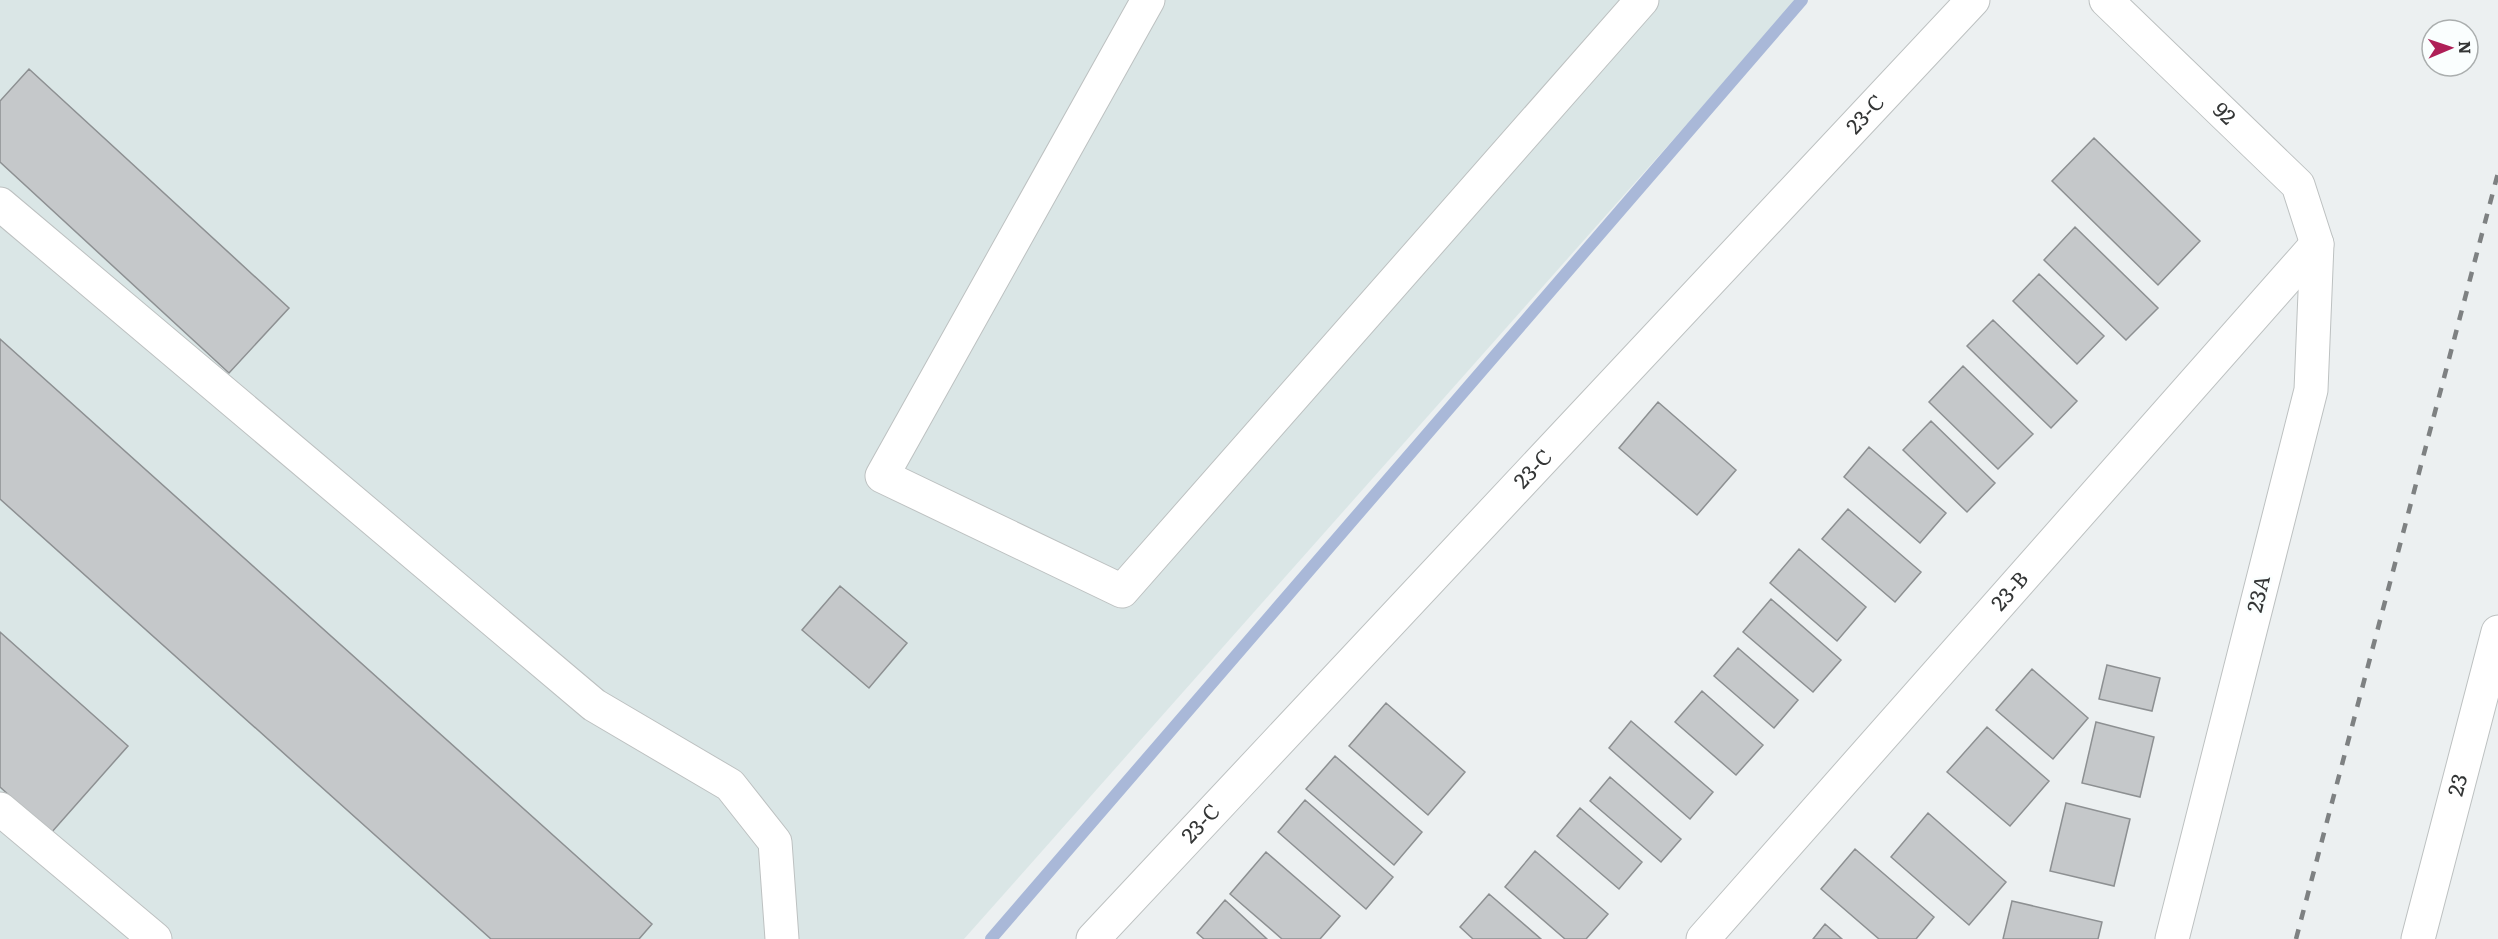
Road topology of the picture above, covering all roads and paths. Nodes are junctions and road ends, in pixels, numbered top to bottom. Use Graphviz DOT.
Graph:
graph roads {
  1 [pos="1148,0"];
  2 [pos="1642,0"];
  3 [pos="1973,0"];
  4 [pos="2106,0"];
  5 [pos="0,204"];
  6 [pos="2317,244"];
  7 [pos="2498,632"];
  8 [pos="0,809"];
  9 [pos="155,939"];
  10 [pos="782,939"];
  11 [pos="1093,939"];
  12 [pos="1704,939"];
  13 [pos="2172,939"];
  14 [pos="2418,939"];
  1 -- 2 [label="street"];
  3 -- 11 [label="street, 23-C"];
  4 -- 6 [label="street, 92"];
  5 -- 10 [label="street"];
  6 -- 12 [label="street, 23-B"];
  6 -- 13 [label="street, 23A"];
  7 -- 14 [label="street, 23"];
  8 -- 9 [label="street"];
}
